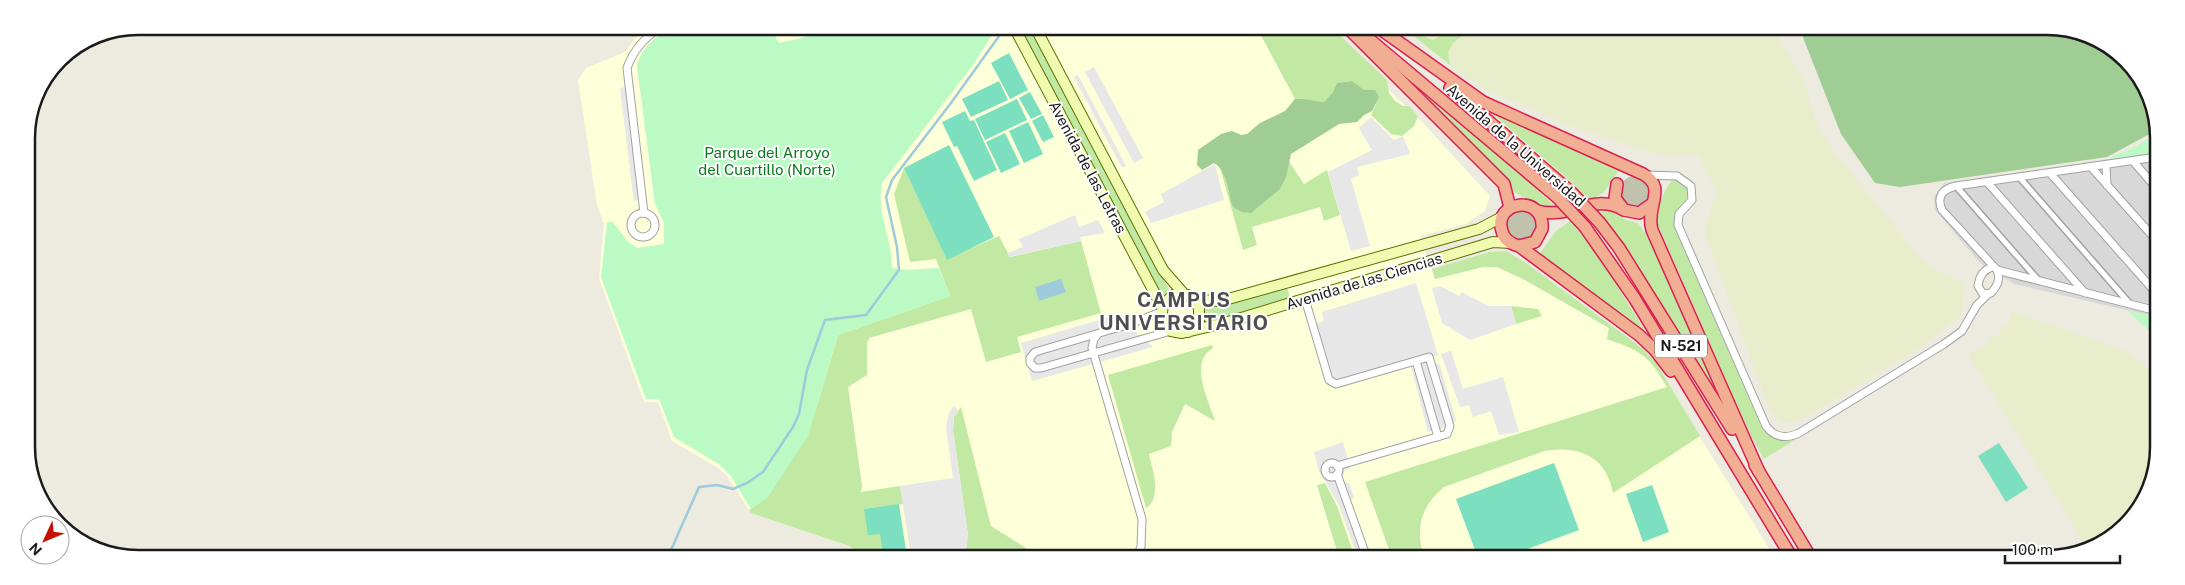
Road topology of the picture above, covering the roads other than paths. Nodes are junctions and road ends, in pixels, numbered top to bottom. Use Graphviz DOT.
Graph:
graph roads {
  1 [pos="651,35"];
  2 [pos="1018,35"];
  3 [pos="1038,35"];
  4 [pos="1355,35"];
  5 [pos="1364,35"];
  6 [pos="1387,35"];
  7 [pos="1389,35"];
  8 [pos="2150,159"];
  9 [pos="2133,161"];
  10 [pos="2106,165"];
  11 [pos="2091,168"];
  12 [pos="2050,173"];
  13 [pos="1643,174"];
  14 [pos="1666,177"];
  15 [pos="2020,178"];
  16 [pos="2150,181"];
  17 [pos="1987,182"];
  18 [pos="1617,184"];
  19 [pos="2107,185"];
  20 [pos="1956,186"];
  21 [pos="1654,199"];
  22 [pos="1600,202"];
  23 [pos="1510,208"];
  24 [pos="1624,210"];
  25 [pos="644,212"];
  26 [pos="1537,212"];
  27 [pos="1561,214"];
  28 [pos="1502,217"];
  29 [pos="1542,229"];
  30 [pos="2150,233"];
  31 [pos="1515,245"];
  32 [pos="1983,257"];
  33 [pos="1995,269"];
  34 [pos="1985,271"];
  35 [pos="2011,275"];
  36 [pos="1999,279"];
  37 [pos="2039,281"];
  38 [pos="2150,287"];
  39 [pos="1979,288"];
  40 [pos="2086,293"];
  41 [pos="1184,294"];
  42 [pos="1988,294"];
  43 [pos="1305,299"];
  44 [pos="1194,300"];
  45 [pos="1977,305"];
  46 [pos="2130,305"];
  47 [pos="2150,309"];
  48 [pos="1161,310"];
  49 [pos="1171,331"];
  50 [pos="1188,332"];
  51 [pos="1099,334"];
  52 [pos="1094,353"];
  53 [pos="1416,361"];
  54 [pos="1699,405"];
  55 [pos="1438,436"];
  56 [pos="1337,466"];
  57 [pos="1759,472"];
  58 [pos="1334,475"];
  59 [pos="1140,550"];
  60 [pos="1364,550"];
  61 [pos="1787,550"];
  62 [pos="1806,550"];
  1 -- 25 [label="street"];
  2 -- 48 [label="main road, Avenida de las Letras"];
  3 -- 41 [label="main road, Avenida de las Letras"];
  4 -- 23 [label="highway"];
  5 -- 54 [label="highway, Avenida de la Universidad / N-521, bridge"];
  6 -- 57 [label="highway, Avenida de la Universidad / N-521, bridge"];
  7 -- 13 [label="highway"];
  8 -- 9 [label="street"];
  9 -- 10 [label="street"];
  9 -- 16 [label="street"];
  10 -- 11 [label="street"];
  10 -- 19 [label="street"];
  11 -- 12 [label="street"];
  11 -- 19 [label="street"];
  12 -- 15 [label="street"];
  12 -- 38 [label="street"];
  13 -- 14 [label="street"];
  13 -- 18 [label="highway"];
  13 -- 21 [label="highway"];
  14 -- 21 [label="street"];
  14 -- 45 [label="street"];
  15 -- 17 [label="street"];
  15 -- 46 [label="street"];
  17 -- 20 [label="street"];
  17 -- 40 [label="street"];
  18 -- 22 [label="highway"];
  18 -- 24 [label="highway"];
  19 -- 30 [label="street"];
  20 -- 32 [label="street"];
  20 -- 37 [label="street"];
  21 -- 24 [label="highway"];
  21 -- 57 [label="highway"];
  22 -- 24 [label="highway"];
  22 -- 27 [label="highway"];
  23 -- 26 [label="highway"];
  23 -- 28 [label="highway"];
  26 -- 27 [label="highway"];
  26 -- 29 [label="highway"];
  27 -- 29 [label="highway"];
  28 -- 31 [label="highway"];
  28 -- 44 [label="main road, Avenida de las Ciencias"];
  29 -- 31 [label="highway"];
  31 -- 43 [label="main road, Avenida de las Ciencias"];
  31 -- 54 [label="highway"];
  32 -- 33 [label="street"];
  32 -- 34 [label="street"];
  33 -- 34 [label="street"];
  33 -- 35 [label="street"];
  33 -- 36 [label="street"];
  34 -- 39 [label="street"];
  35 -- 36 [label="street"];
  35 -- 37 [label="street"];
  36 -- 42 [label="street"];
  37 -- 40 [label="street"];
  39 -- 42 [label="street"];
  39 -- 45 [label="street"];
  40 -- 46 [label="street"];
  41 -- 44 [label="main road"];
  41 -- 48 [label="main road"];
  42 -- 45 [label="street"];
  43 -- 50 [label="main road, Avenida de las Ciencias"];
  43 -- 53 [label="street"];
  44 -- 50 [label="main road"];
  46 -- 47 [label="street"];
  48 -- 49 [label="main road"];
  48 -- 51 [label="street"];
  49 -- 50 [label="main road"];
  49 -- 52 [label="street"];
  51 -- 52 [label="street"];
  51 -- 52 [label="street"];
  52 -- 59 [label="street"];
  53 -- 55 [label="street"];
  53 -- 55 [label="street"];
  54 -- 61 [label="highway, Avenida de la Universidad / N-521"];
  55 -- 56 [label="street"];
  56 -- 58 [label="street"];
  56 -- 58 [label="street"];
  57 -- 62 [label="highway, Avenida de la Universidad / N-521"];
  58 -- 60 [label="street"];
}
